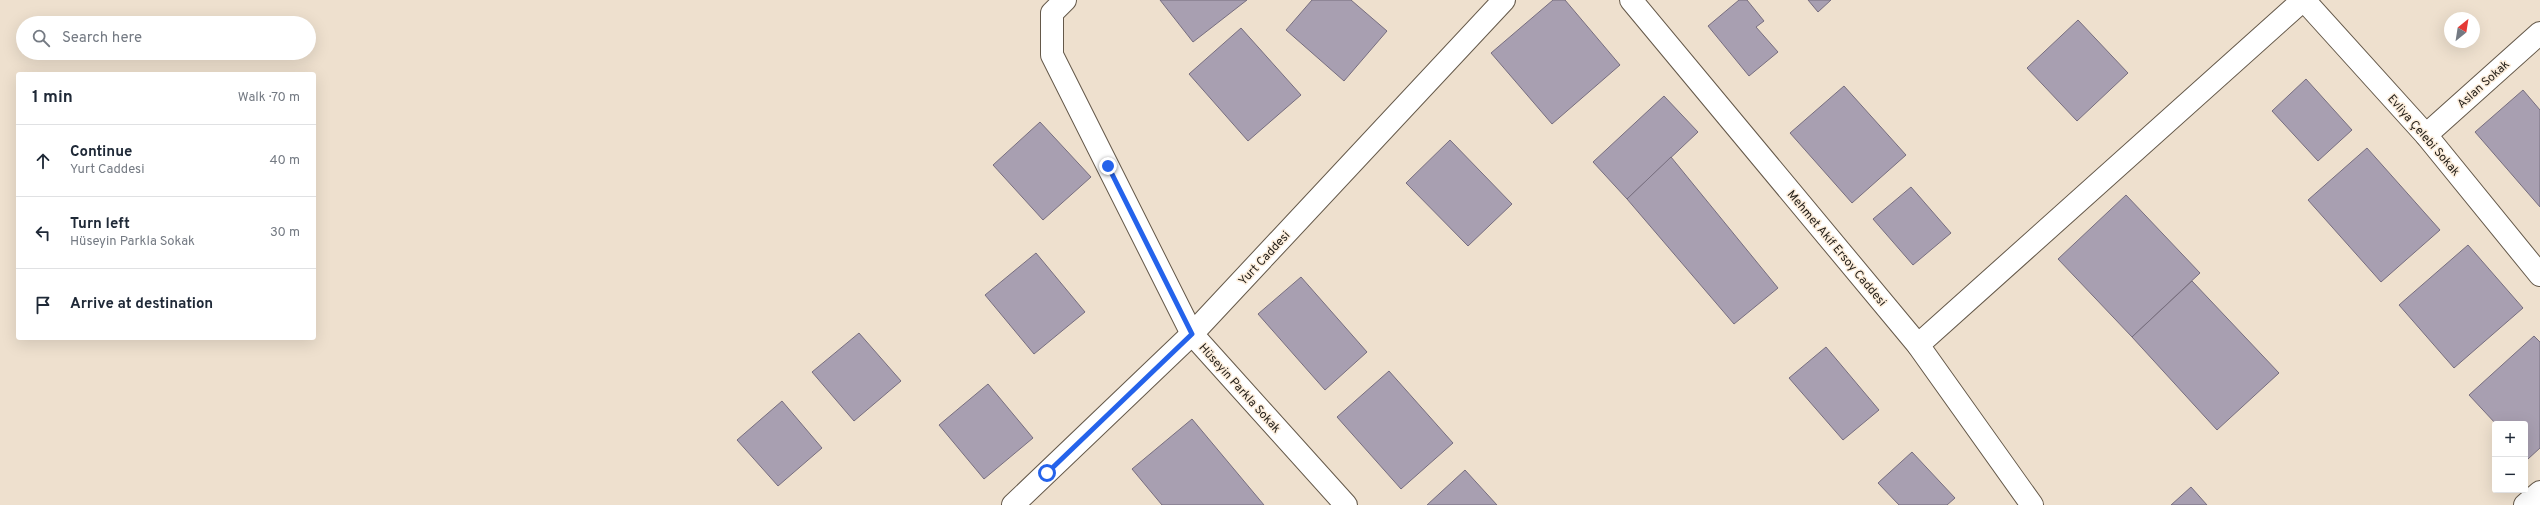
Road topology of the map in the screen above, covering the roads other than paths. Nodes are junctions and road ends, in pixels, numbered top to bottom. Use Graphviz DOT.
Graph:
graph roads {
  1 [pos="1065,0"];
  2 [pos="1504,0"];
  3 [pos="1631,0"];
  4 [pos="2303,0"];
  5 [pos="2540,33"];
  6 [pos="2426,136"];
  7 [pos="2540,275"];
  8 [pos="1192,334"];
  9 [pos="1918,346"];
  10 [pos="2540,492"];
  11 [pos="1013,505"];
  12 [pos="1346,505"];
  13 [pos="2032,505"];
  14 [pos="2525,505"];
  1 -- 8 [label="street, Hüseyin Parkla Sokak"];
  2 -- 8 [label="street, Yurt Caddesi"];
  3 -- 9 [label="street, Mehmet Akif Ersoy Caddesi"];
  4 -- 6 [label="street, Evliya Çelebi Sokak"];
  4 -- 9 [label="street"];
  5 -- 6 [label="street, Aslan Sokak"];
  6 -- 7 [label="street, Evliya Çelebi Sokak"];
  8 -- 11 [label="street, Yurt Caddesi"];
  8 -- 12 [label="street, Hüseyin Parkla Sokak"];
  9 -- 13 [label="street, Mehmet Akif Ersoy Caddesi"];
  10 -- 14 [label="street"];
}
